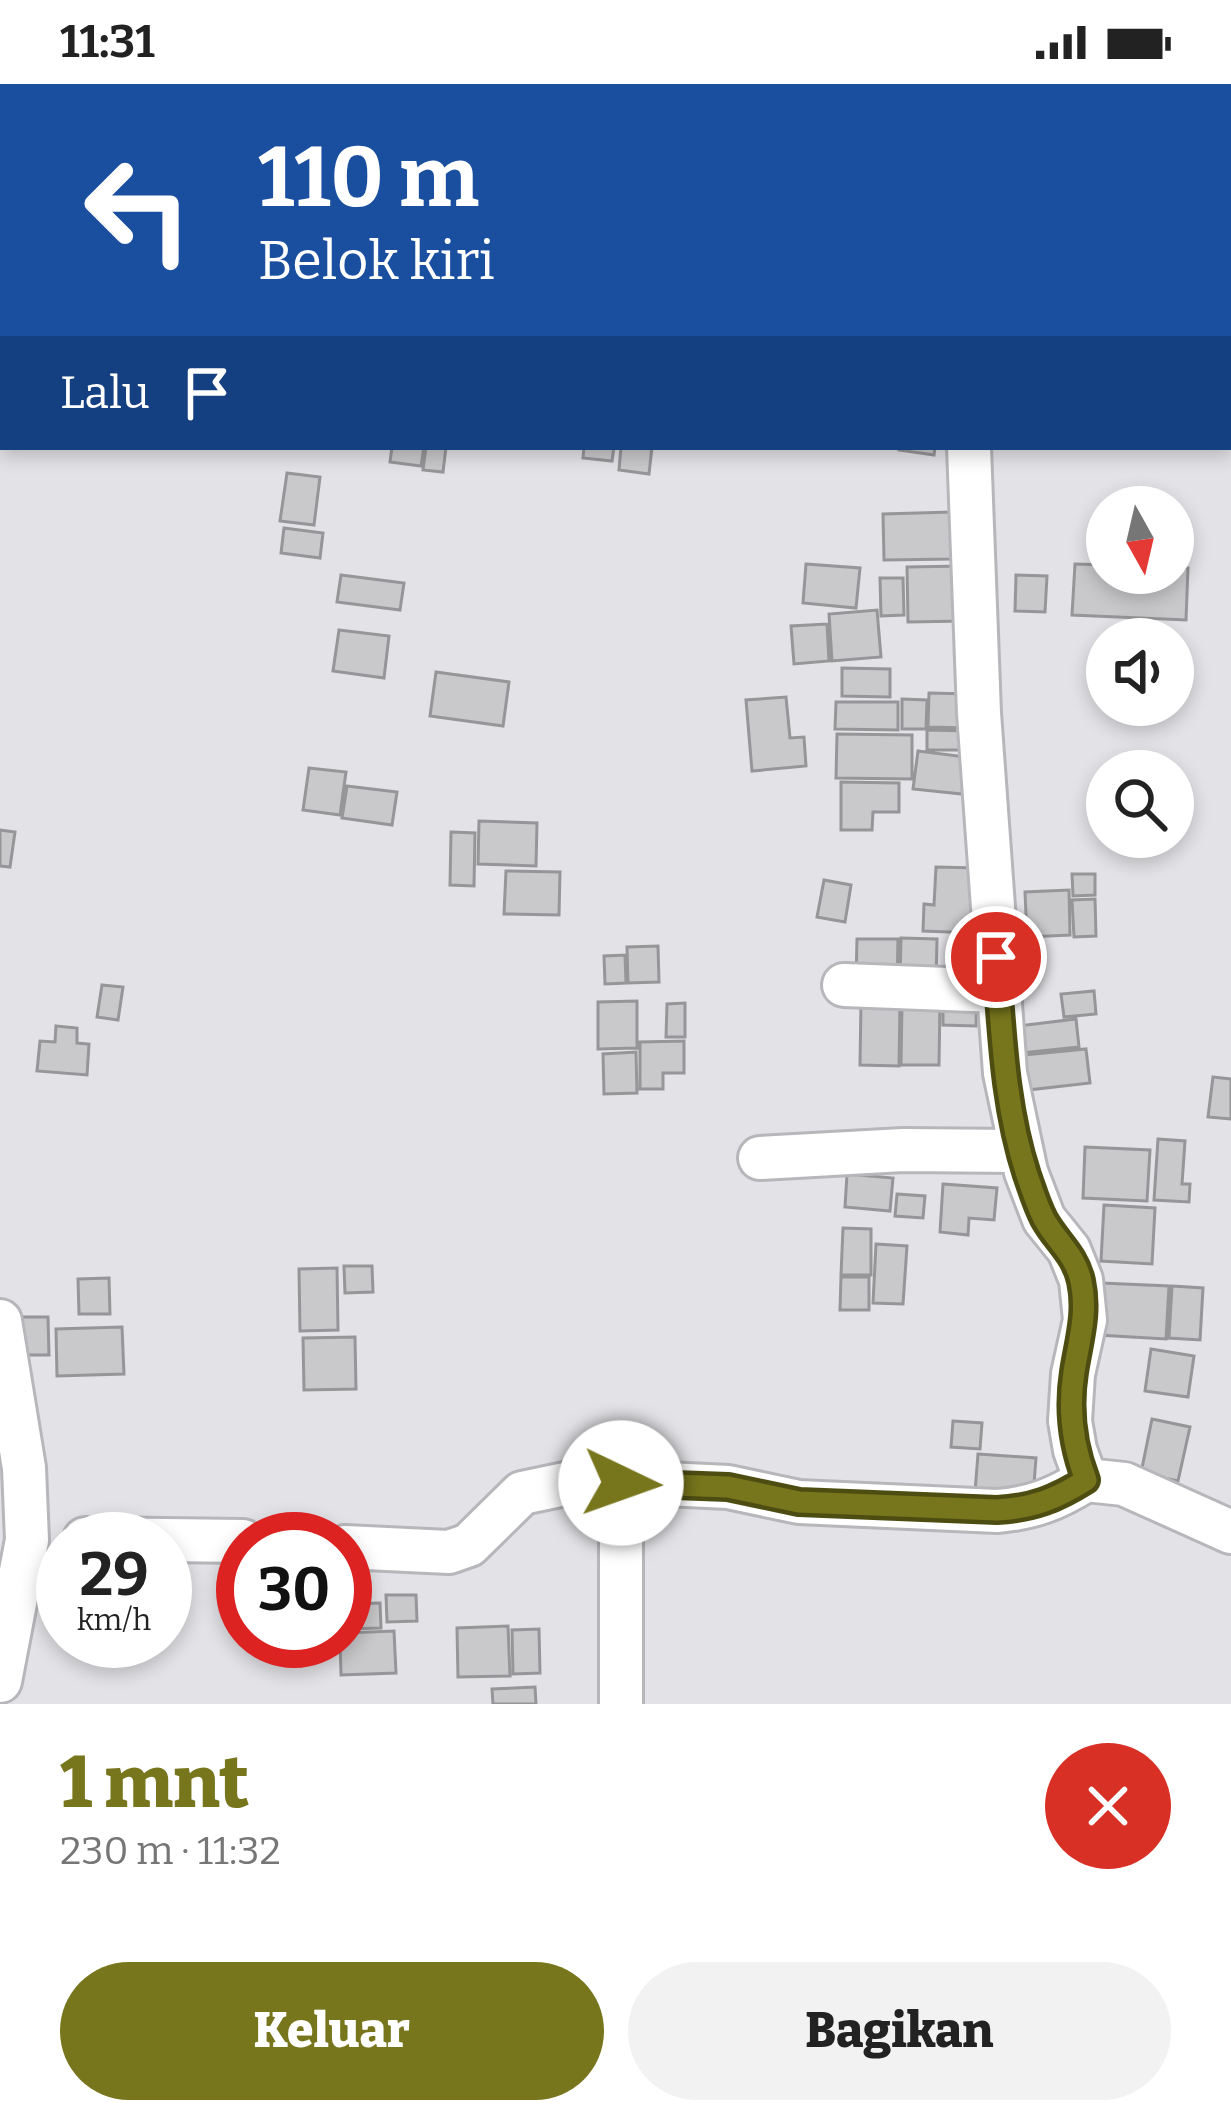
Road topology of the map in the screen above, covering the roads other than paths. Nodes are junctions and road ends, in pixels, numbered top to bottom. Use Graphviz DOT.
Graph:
graph roads {
  1 [pos="969,450"];
  2 [pos="844,985"];
  3 [pos="999,991"];
  4 [pos="1021,1151"];
  5 [pos="760,1158"];
  6 [pos="0,1321"];
  7 [pos="1086,1480"];
  8 [pos="621,1483"];
  9 [pos="36,1512"];
  10 [pos="1231,1532"];
  11 [pos="372,1548"];
  12 [pos="36,1568"];
  13 [pos="0,1681"];
  14 [pos="621,1704"];
  1 -- 3 [label="street"];
  2 -- 3 [label="street"];
  3 -- 4 [label="street"];
  4 -- 5 [label="street"];
  4 -- 7 [label="street"];
  6 -- 9 [label="street"];
  7 -- 8 [label="street"];
  7 -- 10 [label="street"];
  8 -- 11 [label="street"];
  8 -- 14 [label="street"];
  12 -- 13 [label="street"];
}
